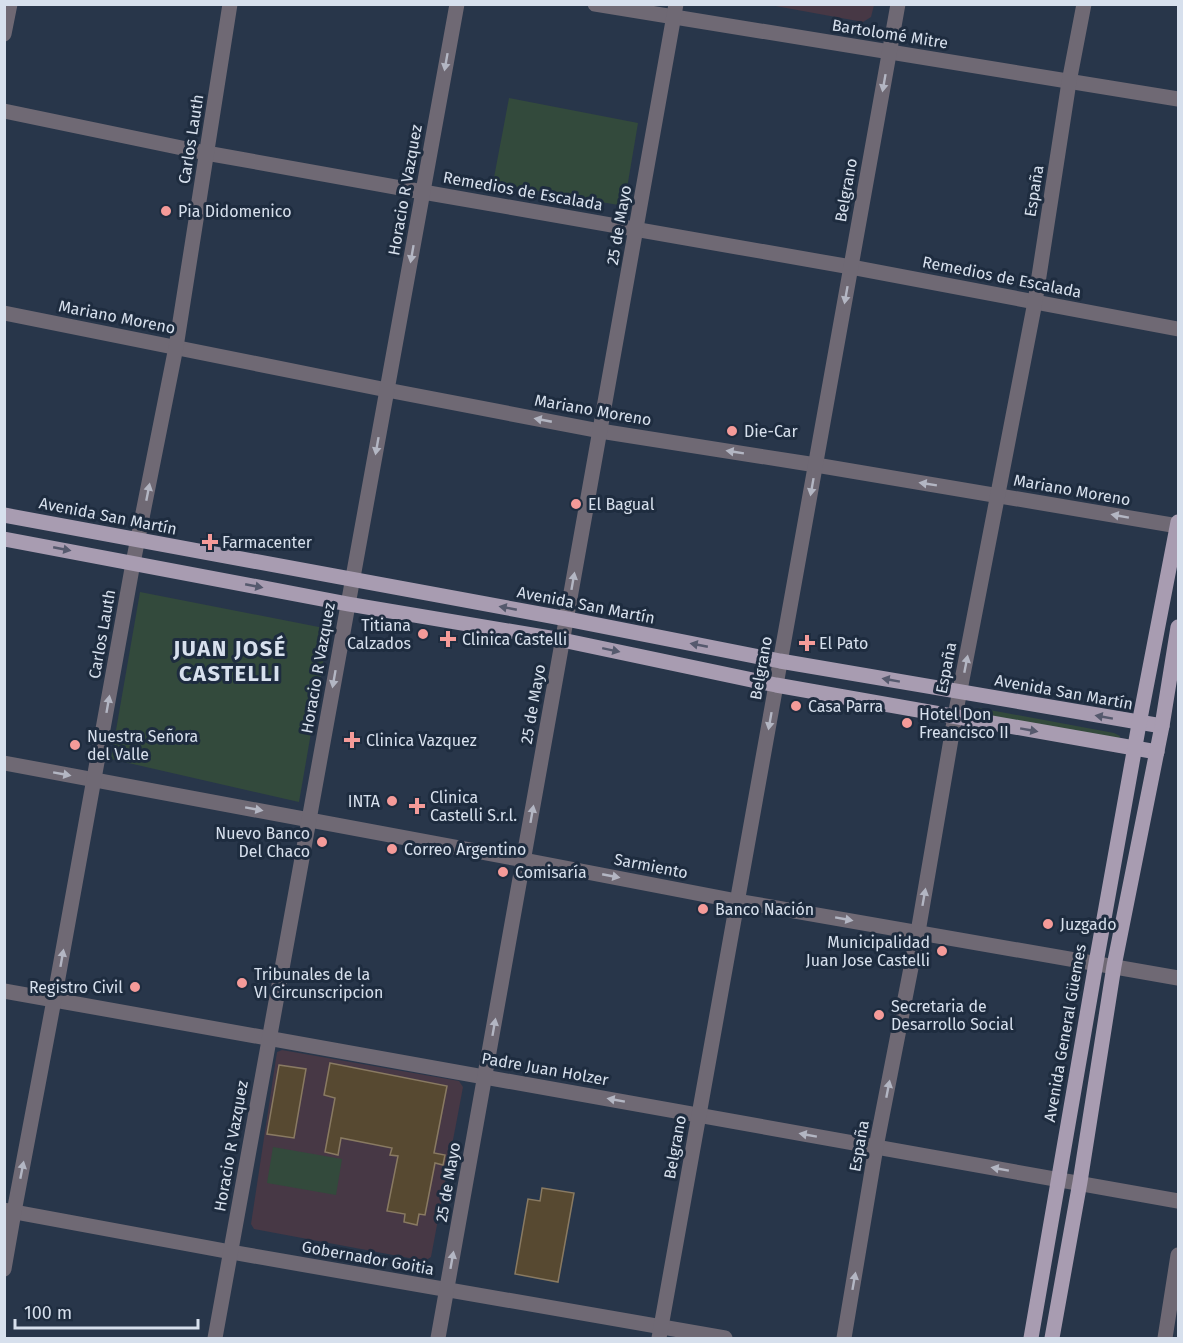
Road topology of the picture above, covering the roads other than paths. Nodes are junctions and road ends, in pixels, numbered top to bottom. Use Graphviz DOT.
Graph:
graph roads {
  1 [pos="10,4"];
  2 [pos="230,4"];
  3 [pos="457,4"];
  4 [pos="596,4"];
  5 [pos="898,4"];
  6 [pos="1084,4"];
  7 [pos="675,11"];
  8 [pos="4,34"];
  9 [pos="889,52"];
  10 [pos="1069,81"];
  11 [pos="1179,99"];
  12 [pos="4,111"];
  13 [pos="206,153"];
  14 [pos="423,192"];
  15 [pos="636,229"];
  16 [pos="851,267"];
  17 [pos="1035,302"];
  18 [pos="4,313"];
  19 [pos="1179,329"];
  20 [pos="176,347"];
  21 [pos="387,390"];
  22 [pos="600,431"];
  23 [pos="816,465"];
  24 [pos="998,496"];
  25 [pos="4,514"];
  26 [pos="1178,525"];
  27 [pos="4,539"];
  28 [pos="138,540"];
  29 [pos="133,563"];
  30 [pos="353,579"];
  31 [pos="348,604"];
  32 [pos="567,619"];
  33 [pos="1179,627"];
  34 [pos="562,640"];
  35 [pos="780,661"];
  36 [pos="776,685"];
  37 [pos="960,692"];
  38 [pos="955,717"];
  39 [pos="1139,724"];
  40 [pos="1162,726"];
  41 [pos="1135,749"];
  42 [pos="1157,752"];
  43 [pos="4,764"];
  44 [pos="94,780"];
  45 [pos="309,820"];
  46 [pos="524,860"];
  47 [pos="737,901"];
  48 [pos="918,932"];
  49 [pos="1096,963"];
  50 [pos="1114,966"];
  51 [pos="1179,978"];
  52 [pos="4,991"];
  53 [pos="54,1000"];
  54 [pos="269,1038"];
  55 [pos="485,1077"];
  56 [pos="699,1115"];
  57 [pos="876,1147"];
  58 [pos="1058,1179"];
  59 [pos="1080,1182"];
  60 [pos="1179,1201"];
  61 [pos="9,1211"];
  62 [pos="231,1252"];
  63 [pos="1179,1255"];
  64 [pos="4,1269"];
  65 [pos="447,1290"];
  66 [pos="660,1333"];
  67 [pos="215,1338"];
  68 [pos="438,1338"];
  69 [pos="725,1338"];
  70 [pos="844,1338"];
  71 [pos="1031,1338"];
  72 [pos="1052,1338"];
  73 [pos="1165,1338"];
  1 -- 8 [label="street"];
  2 -- 13 [label="street, Carlos Lauth"];
  3 -- 14 [label="street, Horacio R Vazquez, one-way"];
  4 -- 7 [label="street, Bartolomé Mitre"];
  5 -- 9 [label="street, Belgrano"];
  6 -- 10 [label="street, España"];
  7 -- 9 [label="street, Bartolomé Mitre"];
  7 -- 15 [label="street, 25 de Mayo"];
  9 -- 10 [label="street, Bartolomé Mitre"];
  9 -- 16 [label="street, Belgrano, one-way"];
  10 -- 11 [label="street, Bartolomé Mitre"];
  10 -- 17 [label="street, España"];
  12 -- 13 [label="street, Remedios de Escalada"];
  13 -- 14 [label="street, Remedios de Escalada"];
  13 -- 20 [label="street, Carlos Lauth"];
  14 -- 15 [label="street, Remedios de Escalada"];
  14 -- 21 [label="street, Horacio R Vazquez, one-way"];
  15 -- 16 [label="street, Remedios de Escalada"];
  15 -- 22 [label="street, 25 de Mayo"];
  16 -- 17 [label="street, Remedios de Escalada"];
  16 -- 23 [label="street, Belgrano, one-way"];
  17 -- 19 [label="street, Remedios de Escalada"];
  17 -- 24 [label="street, España"];
  18 -- 20 [label="street, Mariano Moreno"];
  20 -- 21 [label="street, Mariano Moreno"];
  28 -- 20 [label="street, Carlos Lauth, one-way"];
  22 -- 21 [label="street, Mariano Moreno, one-way"];
  21 -- 30 [label="street, Horacio R Vazquez, one-way"];
  23 -- 22 [label="street, Mariano Moreno, one-way"];
  32 -- 22 [label="street, 25 de Mayo, one-way"];
  24 -- 23 [label="street, Mariano Moreno, one-way"];
  23 -- 35 [label="street, Belgrano, one-way"];
  26 -- 24 [label="street, Mariano Moreno, one-way"];
  37 -- 24 [label="street, España, one-way"];
  25 -- 28 [label="main road, Avenida San Martín"];
  26 -- 39 [label="main road, Avenida General Güemes"];
  27 -- 29 [label="main road, one-way"];
  28 -- 29 [label="street, Carlos Lauth"];
  28 -- 30 [label="main road, Avenida San Martín"];
  29 -- 31 [label="main road, one-way"];
  44 -- 29 [label="street, Carlos Lauth, one-way"];
  30 -- 31 [label="street, Horacio R Vazquez"];
  32 -- 30 [label="main road, Avenida San Martín, one-way"];
  31 -- 34 [label="main road"];
  31 -- 45 [label="street, Horacio R Vazquez, one-way"];
  32 -- 34 [label="street, 25 de Mayo"];
  35 -- 32 [label="main road, Avenida San Martín, one-way"];
  33 -- 40 [label="main road"];
  34 -- 36 [label="main road, one-way"];
  46 -- 34 [label="street, 25 de Mayo, one-way"];
  35 -- 36 [label="street, Belgrano"];
  37 -- 35 [label="main road, Avenida San Martín, one-way"];
  36 -- 38 [label="main road"];
  36 -- 47 [label="street, Belgrano, one-way"];
  37 -- 38 [label="street, España"];
  39 -- 37 [label="main road, Avenida San Martín, one-way"];
  38 -- 41 [label="main road, one-way"];
  48 -- 38 [label="street, España, one-way"];
  39 -- 40 [label="main road, Avenida San Martín"];
  39 -- 41 [label="main road, Avenida General Güemes"];
  40 -- 42 [label="main road"];
  41 -- 42 [label="main road"];
  41 -- 49 [label="main road, Avenida General Güemes"];
  42 -- 50 [label="main road"];
  43 -- 44 [label="street, Sarmiento, one-way"];
  44 -- 45 [label="street, Sarmiento, one-way"];
  53 -- 44 [label="street, Carlos Lauth, one-way"];
  45 -- 46 [label="street, Sarmiento"];
  45 -- 54 [label="street, Horacio R Vazquez"];
  46 -- 47 [label="street, Sarmiento, one-way"];
  55 -- 46 [label="street, 25 de Mayo, one-way"];
  47 -- 48 [label="street, Sarmiento, one-way"];
  47 -- 56 [label="street, Belgrano"];
  48 -- 49 [label="street, Sarmiento"];
  57 -- 48 [label="street, España, one-way"];
  49 -- 50 [label="street, Sarmiento"];
  49 -- 58 [label="main road, Avenida General Güemes"];
  50 -- 51 [label="street, Sarmiento"];
  50 -- 59 [label="main road"];
  52 -- 53 [label="street, Padre Juan Holzer"];
  53 -- 54 [label="street, Padre Juan Holzer"];
  61 -- 53 [label="street, Carlos Lauth, one-way"];
  54 -- 55 [label="street, Padre Juan Holzer"];
  54 -- 62 [label="street, Horacio R Vazquez"];
  56 -- 55 [label="street, Padre Juan Holzer, one-way"];
  65 -- 55 [label="street, 25 de Mayo, one-way"];
  57 -- 56 [label="street, Padre Juan Holzer, one-way"];
  56 -- 66 [label="street, Belgrano"];
  58 -- 57 [label="street, Padre Juan Holzer, one-way"];
  70 -- 57 [label="street, España, one-way"];
  58 -- 59 [label="street, Padre Juan Holzer"];
  58 -- 71 [label="main road, Avenida General Güemes"];
  59 -- 60 [label="street, Padre Juan Holzer"];
  59 -- 72 [label="main road"];
  61 -- 62 [label="street, Gobernador Goitia"];
  61 -- 64 [label="street, Carlos Lauth"];
  62 -- 65 [label="street, Gobernador Goitia"];
  62 -- 67 [label="street, Horacio R Vazquez"];
  63 -- 73 [label="street"];
  65 -- 66 [label="street, Gobernador Goitia"];
  65 -- 68 [label="street, 25 de Mayo"];
  66 -- 69 [label="street, Gobernador Goitia"];
}
